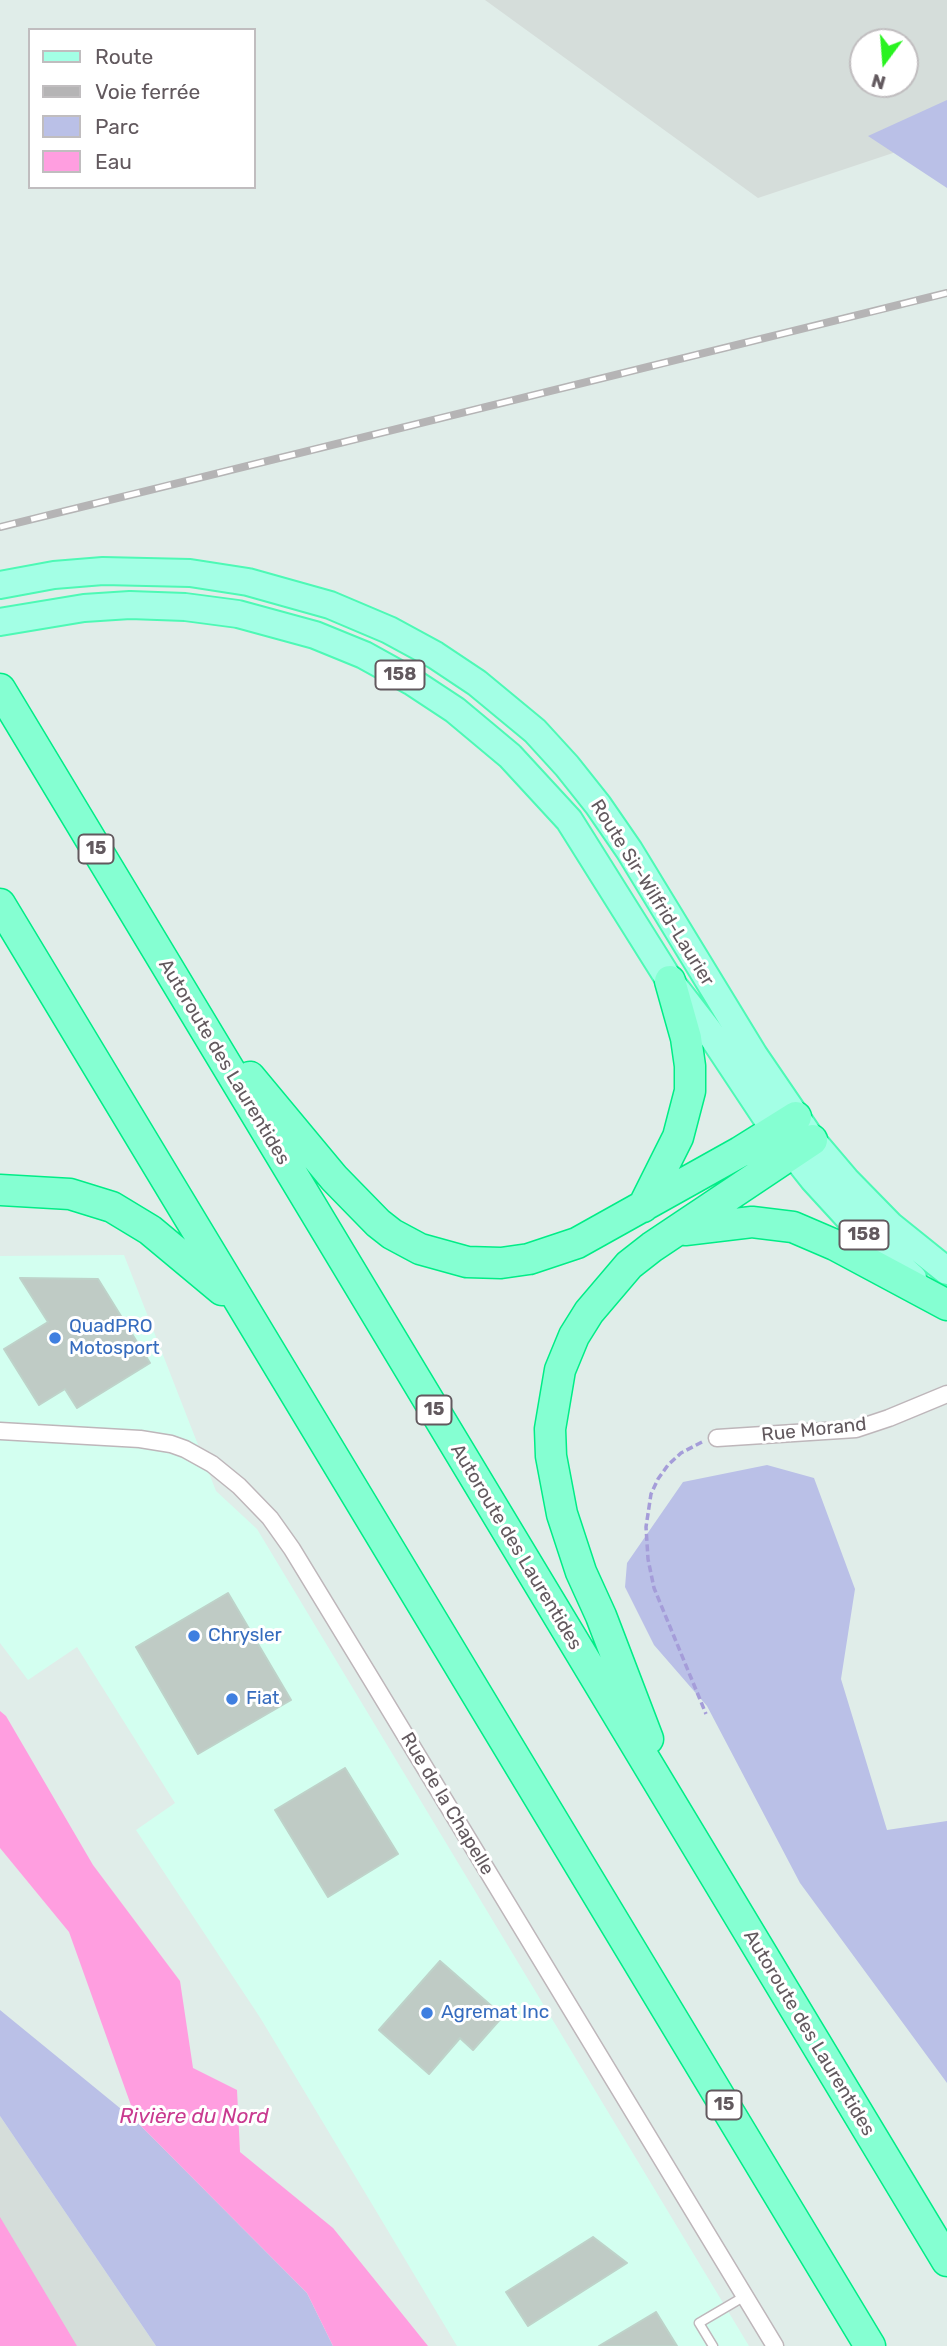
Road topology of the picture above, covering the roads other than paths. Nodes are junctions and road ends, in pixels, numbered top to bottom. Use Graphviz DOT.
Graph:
graph roads {
  1 [pos="0,584"];
  2 [pos="0,622"];
  3 [pos="0,689"];
  4 [pos="0,904"];
  5 [pos="670,981"];
  6 [pos="192,1009"];
  7 [pos="794,1136"];
  8 [pos="0,1190"];
  9 [pos="643,1207"];
  10 [pos="677,1231"];
  11 [pos="947,1272"];
  12 [pos="947,1305"];
  13 [pos="241,1306"];
  14 [pos="947,1394"];
  15 [pos="0,1431"];
  16 [pos="717,1438"];
  17 [pos="676,1811"];
  18 [pos="947,2261"];
  19 [pos="745,2296"];
  20 [pos="713,2346"];
  21 [pos="775,2346"];
  22 [pos="870,2346"];
  1 -- 7 [label="main road, Route Sir-Wilfrid-Laurier / 158"];
  2 -- 5 [label="main road, Route Sir-Wilfrid-Laurier / 158"];
  3 -- 6 [label="highway, Autoroute des Laurentides / 15"];
  4 -- 13 [label="highway, 15"];
  5 -- 7 [label="main road, Route Sir-Wilfrid-Laurier / 158"];
  5 -- 9 [label="highway"];
  6 -- 9 [label="highway"];
  6 -- 17 [label="highway, Autoroute des Laurentides / 15"];
  7 -- 9 [label="highway"];
  7 -- 10 [label="highway"];
  7 -- 11 [label="main road, Route Sir-Wilfrid-Laurier / 158"];
  7 -- 12 [label="main road, Route Sir-Wilfrid-Laurier / 158"];
  8 -- 13 [label="highway"];
  10 -- 12 [label="highway"];
  10 -- 17 [label="highway"];
  13 -- 22 [label="highway, 15"];
  14 -- 16 [label="street, Rue Morand"];
  15 -- 19 [label="street, Rue de la Chapelle"];
  17 -- 18 [label="highway, Autoroute des Laurentides / 15"];
  19 -- 20 [label="lane"];
  19 -- 21 [label="street, Rue de la Chapelle"];
}
